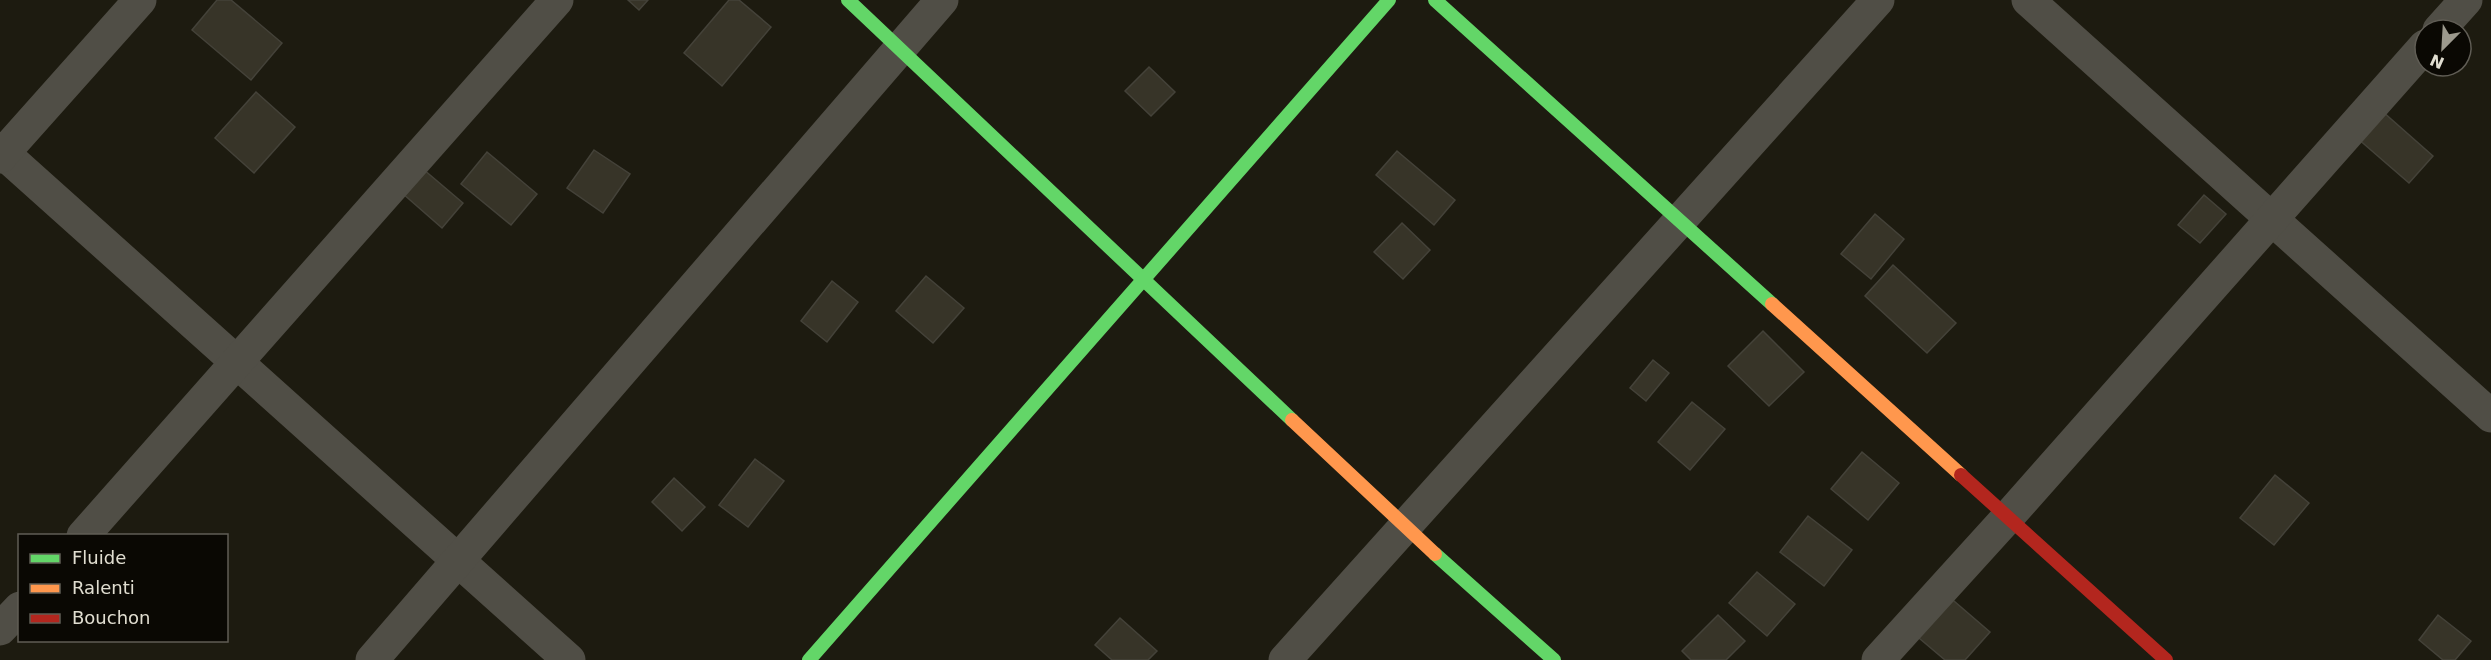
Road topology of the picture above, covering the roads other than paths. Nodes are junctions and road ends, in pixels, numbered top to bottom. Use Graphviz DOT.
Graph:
graph roads {
  1 [pos="140,0"];
  2 [pos="557,0"];
  3 [pos="848,0"];
  4 [pos="942,0"];
  5 [pos="1389,0"];
  6 [pos="1435,0"];
  7 [pos="1878,0"];
  8 [pos="2028,0"];
  9 [pos="2466,0"];
  10 [pos="2450,18"];
  11 [pos="901,47"];
  12 [pos="2413,59"];
  13 [pos="1,153"];
  14 [pos="2271,218"];
  15 [pos="1680,221"];
  16 [pos="1143,279"];
  17 [pos="237,363"];
  18 [pos="2491,416"];
  19 [pos="2008,517"];
  20 [pos="1405,527"];
  21 [pos="85,534"];
  22 [pos="458,561"];
  23 [pos="18,610"];
  24 [pos="0,630"];
  25 [pos="372,660"];
  26 [pos="569,660"];
  27 [pos="809,660"];
  28 [pos="1285,660"];
  29 [pos="1554,660"];
  30 [pos="1878,660"];
  31 [pos="2166,660"];
  1 -- 13 [label="street"];
  2 -- 17 [label="street"];
  3 -- 11 [label="street"];
  4 -- 11 [label="street"];
  5 -- 16 [label="street"];
  6 -- 15 [label="street"];
  7 -- 15 [label="street"];
  8 -- 14 [label="street"];
  9 -- 10 [label="street"];
  11 -- 16 [label="street"];
  11 -- 22 [label="street"];
  12 -- 14 [label="street"];
  13 -- 17 [label="street"];
  14 -- 18 [label="street"];
  14 -- 19 [label="street"];
  15 -- 19 [label="street"];
  15 -- 20 [label="street"];
  16 -- 20 [label="street"];
  16 -- 27 [label="street"];
  17 -- 21 [label="street"];
  17 -- 22 [label="street"];
  19 -- 30 [label="street"];
  19 -- 31 [label="street"];
  20 -- 28 [label="street"];
  20 -- 29 [label="street"];
  22 -- 25 [label="street"];
  22 -- 26 [label="street"];
  23 -- 24 [label="street"];
}
